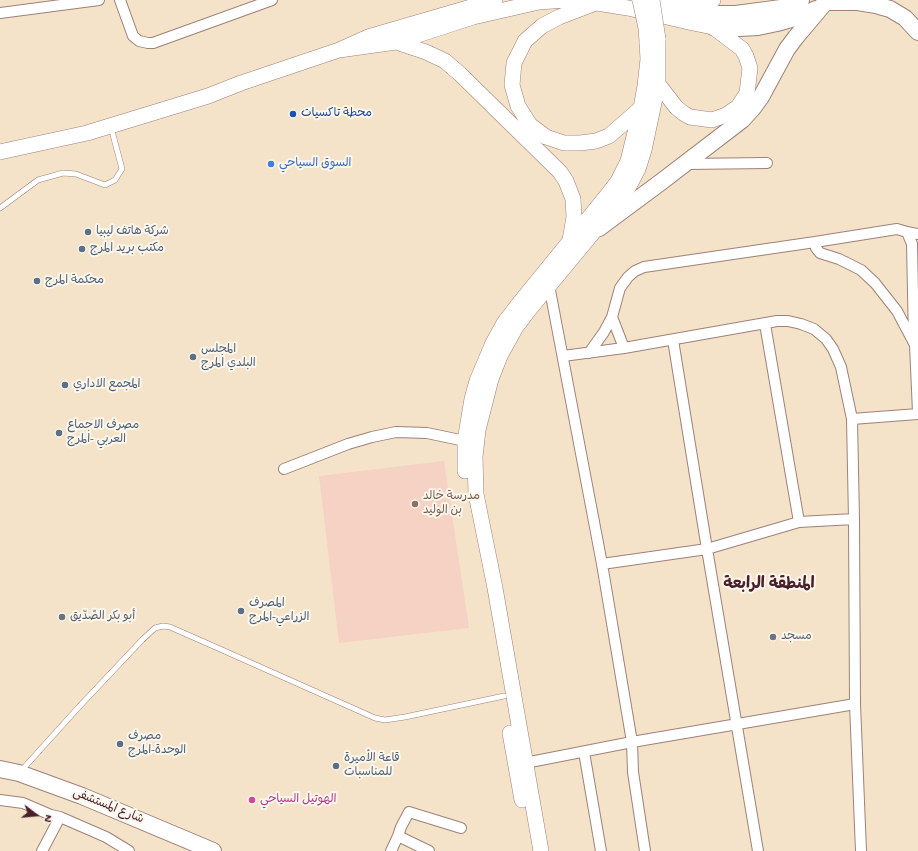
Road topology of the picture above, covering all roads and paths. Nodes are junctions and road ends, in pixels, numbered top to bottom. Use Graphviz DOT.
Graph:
graph roads {
  1 [pos="99,0"];
  2 [pos="120,0"];
  3 [pos="272,0"];
  4 [pos="465,0"];
  5 [pos="495,0"];
  6 [pos="640,0"];
  7 [pos="652,0"];
  8 [pos="658,0"];
  9 [pos="713,0"];
  10 [pos="802,0"];
  11 [pos="828,2"];
  12 [pos="597,3"];
  13 [pos="689,8"];
  14 [pos="0,13"];
  15 [pos="430,20"];
  16 [pos="713,27"];
  17 [pos="918,32"];
  18 [pos="652,40"];
  19 [pos="396,42"];
  20 [pos="339,50"];
  21 [pos="658,84"];
  22 [pos="641,108"];
  23 [pos="110,126"];
  24 [pos="0,152"];
  25 [pos="767,163"];
  26 [pos="684,164"];
  27 [pos="0,208"];
  28 [pos="598,228"];
  29 [pos="907,232"];
  30 [pos="918,234"];
  31 [pos="569,242"];
  32 [pos="815,242"];
  33 [pos="566,265"];
  34 [pos="549,285"];
  35 [pos="612,318"];
  36 [pos="765,324"];
  37 [pos="673,340"];
  38 [pos="914,345"];
  39 [pos="624,348"];
  40 [pos="589,354"];
  41 [pos="562,356"];
  42 [pos="918,413"];
  43 [pos="852,419"];
  44 [pos="465,441"];
  45 [pos="284,469"];
  46 [pos="854,519"];
  47 [pos="799,522"];
  48 [pos="707,549"];
  49 [pos="602,564"];
  50 [pos="504,696"];
  51 [pos="855,704"];
  52 [pos="736,725"];
  53 [pos="632,742"];
  54 [pos="584,752"];
  55 [pos="521,764"];
  56 [pos="0,769"];
  57 [pos="19,774"];
  58 [pos="0,800"];
  59 [pos="60,817"];
  60 [pos="461,828"];
  61 [pos="398,836"];
  62 [pos="42,851"];
  63 [pos="129,851"];
  64 [pos="213,851"];
  65 [pos="391,851"];
  66 [pos="429,851"];
  67 [pos="531,851"];
  68 [pos="541,851"];
  69 [pos="601,851"];
  70 [pos="645,851"];
  71 [pos="758,851"];
  72 [pos="861,851"];
  1 -- 14 [label="street"];
  2 -- 3 [label="street"];
  4 -- 15 [label="main road"];
  5 -- 15 [label="main road"];
  6 -- 18 [label="main road, bridge"];
  7 -- 18 [label="main road, bridge"];
  8 -- 13 [label="main road"];
  9 -- 13 [label="main road"];
  10 -- 13 [label="highway"];
  11 -- 16 [label="highway"];
  11 -- 17 [label="highway"];
  11 -- 26 [label="highway"];
  12 -- 16 [label="main road"];
  12 -- 19 [label="main road"];
  12 -- 22 [label="main road"];
  15 -- 20 [label="main road"];
  16 -- 21 [label="main road"];
  18 -- 21 [label="main road"];
  18 -- 22 [label="main road"];
  19 -- 20 [label="main road"];
  19 -- 31 [label="main road"];
  20 -- 23 [label="main road"];
  21 -- 28 [label="main road"];
  22 -- 31 [label="main road"];
  23 -- 24 [label="main road"];
  23 -- 27 [label="lane"];
  25 -- 26 [label="street"];
  26 -- 28 [label="highway"];
  28 -- 33 [label="main road"];
  29 -- 30 [label="street"];
  29 -- 32 [label="street"];
  29 -- 38 [label="street"];
  31 -- 33 [label="main road"];
  31 -- 44 [label="main road"];
  32 -- 35 [label="street"];
  32 -- 38 [label="street"];
  33 -- 34 [label="main road"];
  34 -- 41 [label="street"];
  34 -- 55 [label="main road"];
  35 -- 39 [label="street"];
  35 -- 40 [label="street"];
  36 -- 37 [label="street"];
  36 -- 43 [label="street"];
  36 -- 47 [label="street"];
  37 -- 39 [label="street"];
  37 -- 48 [label="street"];
  38 -- 42 [label="street"];
  39 -- 40 [label="street"];
  40 -- 41 [label="street"];
  41 -- 49 [label="street"];
  42 -- 43 [label="street"];
  43 -- 46 [label="street"];
  44 -- 45 [label="street"];
  44 -- 50 [label="main road"];
  46 -- 47 [label="street"];
  46 -- 51 [label="street"];
  47 -- 48 [label="street"];
  48 -- 49 [label="street"];
  48 -- 52 [label="street"];
  49 -- 53 [label="street"];
  50 -- 55 [label="main road"];
  50 -- 57 [label="lane"];
  51 -- 52 [label="street"];
  51 -- 72 [label="street"];
  52 -- 53 [label="street"];
  52 -- 71 [label="street"];
  53 -- 54 [label="street"];
  53 -- 70 [label="street"];
  54 -- 55 [label="street"];
  54 -- 69 [label="street"];
  55 -- 67 [label="main road"];
  55 -- 68 [label="main road"];
  56 -- 57 [label="highway, شارع المستشفى"];
  57 -- 64 [label="highway, شارع المستشفى"];
  58 -- 59 [label="street"];
  59 -- 62 [label="street"];
  59 -- 63 [label="street"];
  60 -- 61 [label="street"];
  61 -- 65 [label="street"];
  61 -- 66 [label="street"];
}
